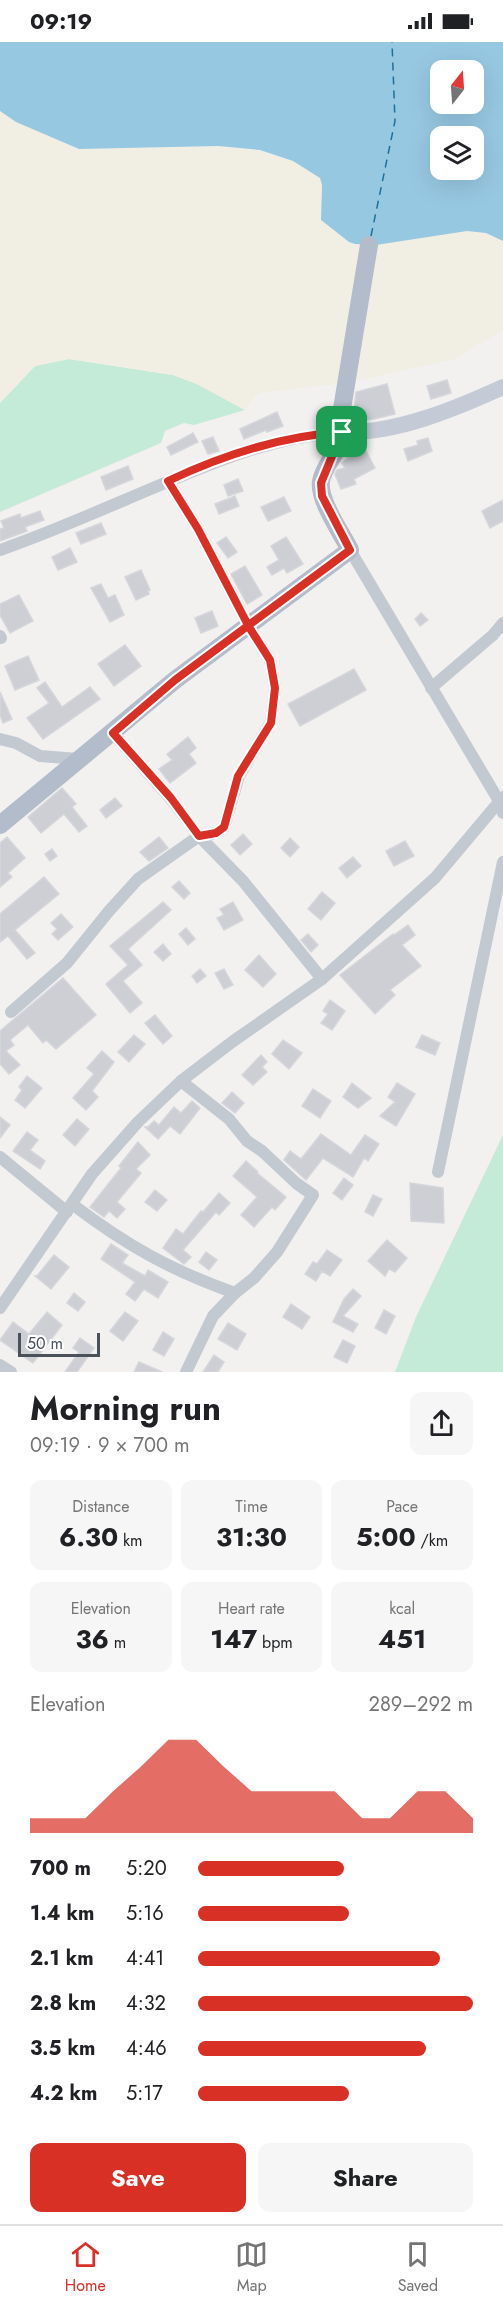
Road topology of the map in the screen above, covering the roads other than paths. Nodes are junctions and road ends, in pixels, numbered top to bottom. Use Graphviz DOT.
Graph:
graph roads {
  1 [pos="369,245"];
  2 [pos="503,387"];
  3 [pos="342,432"];
  4 [pos="168,481"];
  5 [pos="0,550"];
  6 [pos="350,550"];
  7 [pos="503,623"];
  8 [pos="249,627"];
  9 [pos="431,688"];
  10 [pos="113,733"];
  11 [pos="0,739"];
  12 [pos="78,759"];
  13 [pos="502,804"];
  14 [pos="0,825"];
  15 [pos="199,836"];
  16 [pos="503,862"];
  17 [pos="322,979"];
  18 [pos="11,1012"];
  19 [pos="181,1081"];
  20 [pos="0,1157"];
  21 [pos="438,1172"];
  22 [pos="69,1208"];
  23 [pos="235,1293"];
  24 [pos="0,1308"];
  25 [pos="0,1365"];
  26 [pos="11,1372"];
  27 [pos="186,1372"];
  1 -- 3 [label="main road"];
  2 -- 3 [label="main road"];
  3 -- 4 [label="street"];
  3 -- 6 [label="main road"];
  4 -- 5 [label="street"];
  4 -- 8 [label="street"];
  6 -- 8 [label="main road"];
  6 -- 9 [label="street"];
  7 -- 9 [label="street"];
  8 -- 10 [label="main road"];
  8 -- 15 [label="street"];
  9 -- 13 [label="street"];
  10 -- 12 [label="main road"];
  10 -- 15 [label="street"];
  11 -- 12 [label="street"];
  12 -- 14 [label="main road"];
  13 -- 17 [label="street"];
  15 -- 17 [label="street"];
  15 -- 18 [label="street"];
  16 -- 21 [label="street"];
  17 -- 19 [label="street"];
  19 -- 22 [label="street"];
  19 -- 23 [label="street"];
  20 -- 22 [label="street"];
  22 -- 23 [label="street"];
  22 -- 24 [label="street"];
  23 -- 27 [label="street"];
  25 -- 26 [label="street"];
}
